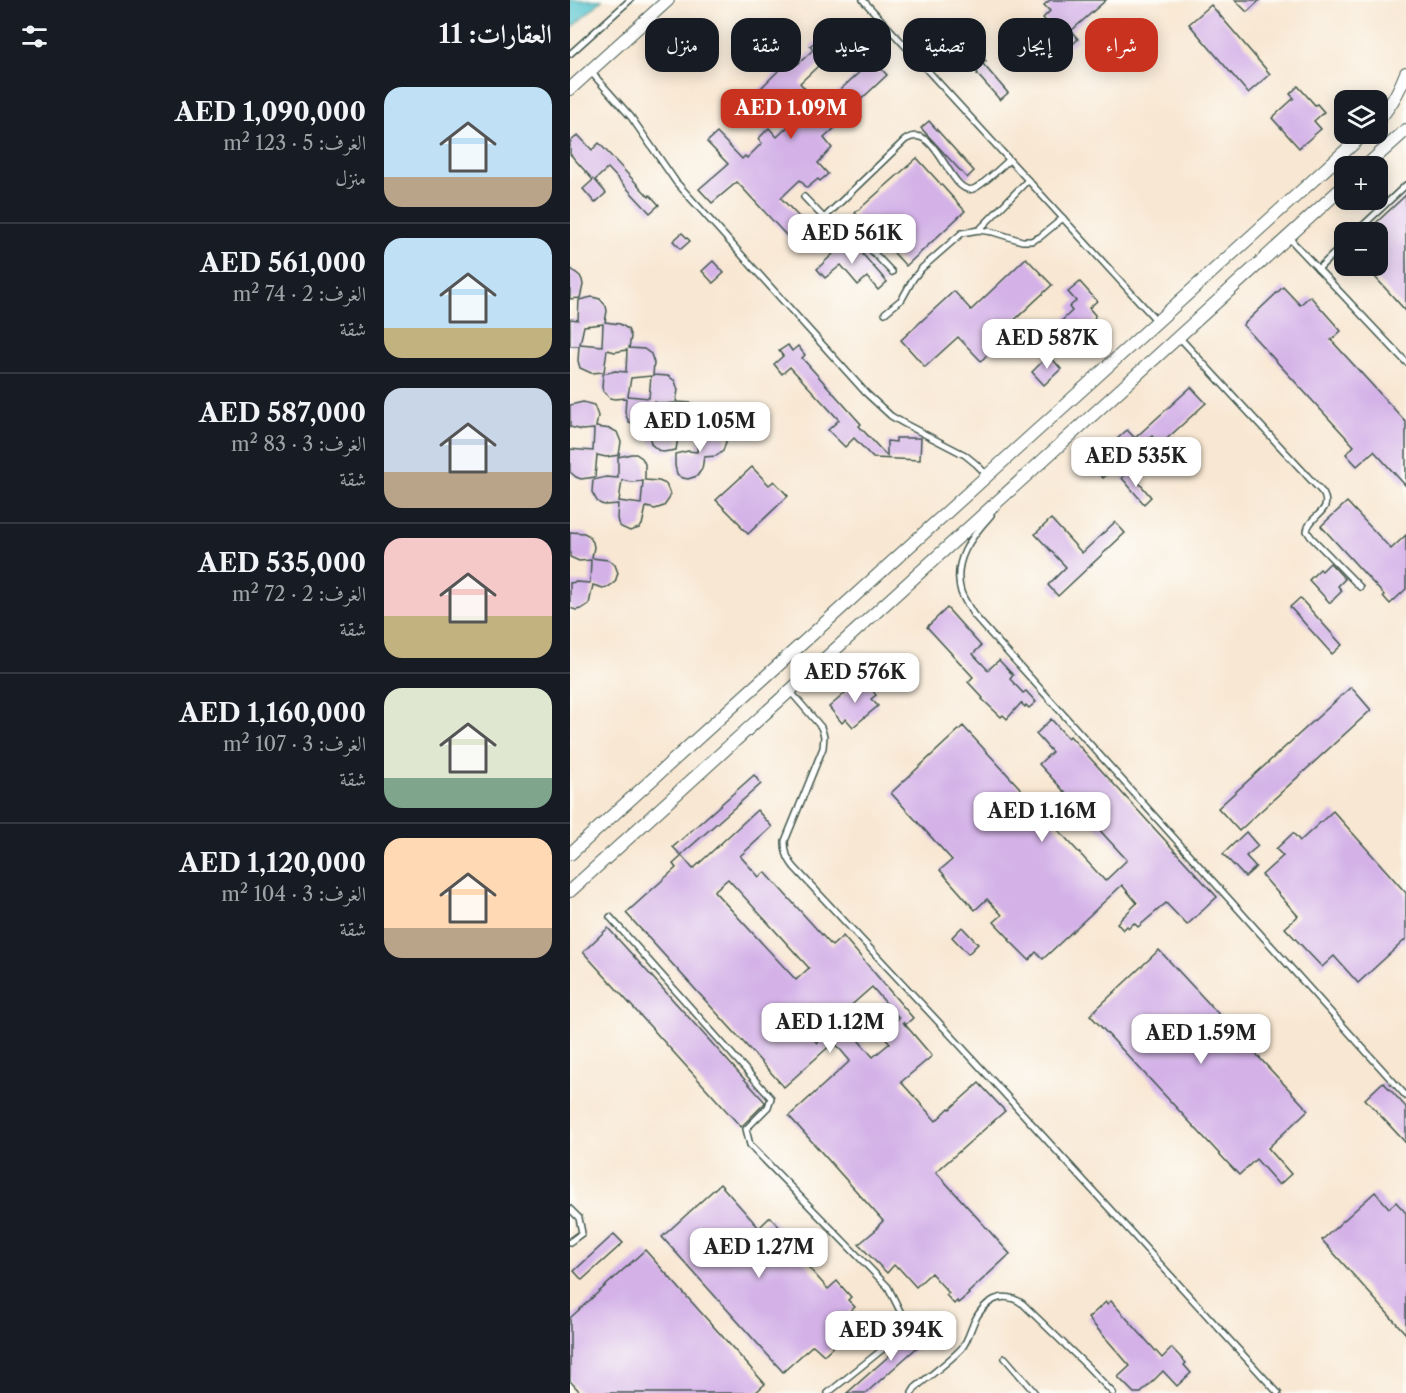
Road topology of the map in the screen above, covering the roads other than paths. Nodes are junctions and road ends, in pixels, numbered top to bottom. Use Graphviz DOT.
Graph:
graph roads {
  1 [pos="630,0"];
  2 [pos="668,0"];
  3 [pos="864,0"];
  4 [pos="570,54"];
  5 [pos="590,70"];
  6 [pos="1406,73"];
  7 [pos="570,89"];
  8 [pos="1388,109"];
  9 [pos="1406,130"];
  10 [pos="1353,144"];
  11 [pos="1377,156"];
  12 [pos="1010,160"];
  13 [pos="1028,180"];
  14 [pos="1406,185"];
  15 [pos="1334,195"];
  16 [pos="804,197"];
  17 [pos="824,218"];
  18 [pos="1063,218"];
  19 [pos="1367,222"];
  20 [pos="841,224"];
  21 [pos="979,230"];
  22 [pos="1288,237"];
  23 [pos="819,245"];
  24 [pos="1334,254"];
  25 [pos="1318,269"];
  26 [pos="892,272"];
  27 [pos="885,313"];
  28 [pos="1157,321"];
  29 [pos="1179,337"];
  30 [pos="1406,362"];
  31 [pos="987,475"];
  32 [pos="1024,478"];
  33 [pos="1360,587"];
  34 [pos="790,691"];
  35 [pos="570,854"];
  36 [pos="570,891"];
  37 [pos="610,917"];
  38 [pos="1406,1096"];
  39 [pos="570,1209"];
  40 [pos="570,1242"];
  41 [pos="1005,1358"];
  42 [pos="828,1393"];
  43 [pos="912,1393"];
  44 [pos="1035,1393"];
  45 [pos="1113,1393"];
  46 [pos="1278,1393"];
  1 -- 4 [label="lane"];
  2 -- 5 [label="street"];
  3 -- 12 [label="lane"];
  5 -- 7 [label="street"];
  5 -- 31 [label="lane"];
  6 -- 8 [label="street"];
  9 -- 11 [label="street"];
  10 -- 28 [label="street"];
  12 -- 13 [label="lane"];
  12 -- 17 [label="lane"];
  13 -- 18 [label="lane"];
  13 -- 21 [label="lane"];
  14 -- 19 [label="lane"];
  15 -- 22 [label="street"];
  16 -- 17 [label="lane"];
  17 -- 20 [label="lane"];
  18 -- 21 [label="lane"];
  18 -- 28 [label="lane"];
  20 -- 23 [label="lane"];
  20 -- 26 [label="lane"];
  21 -- 27 [label="lane"];
  22 -- 25 [label="lane"];
  22 -- 29 [label="street"];
  24 -- 25 [label="lane"];
  25 -- 30 [label="lane"];
  28 -- 31 [label="street"];
  29 -- 32 [label="street"];
  29 -- 33 [label="lane"];
  31 -- 35 [label="street"];
  32 -- 34 [label="street"];
  32 -- 38 [label="lane"];
  34 -- 36 [label="street"];
  34 -- 46 [label="lane"];
  37 -- 42 [label="lane"];
  39 -- 40 [label="lane"];
  41 -- 44 [label="lane"];
  43 -- 45 [label="lane"];
}
